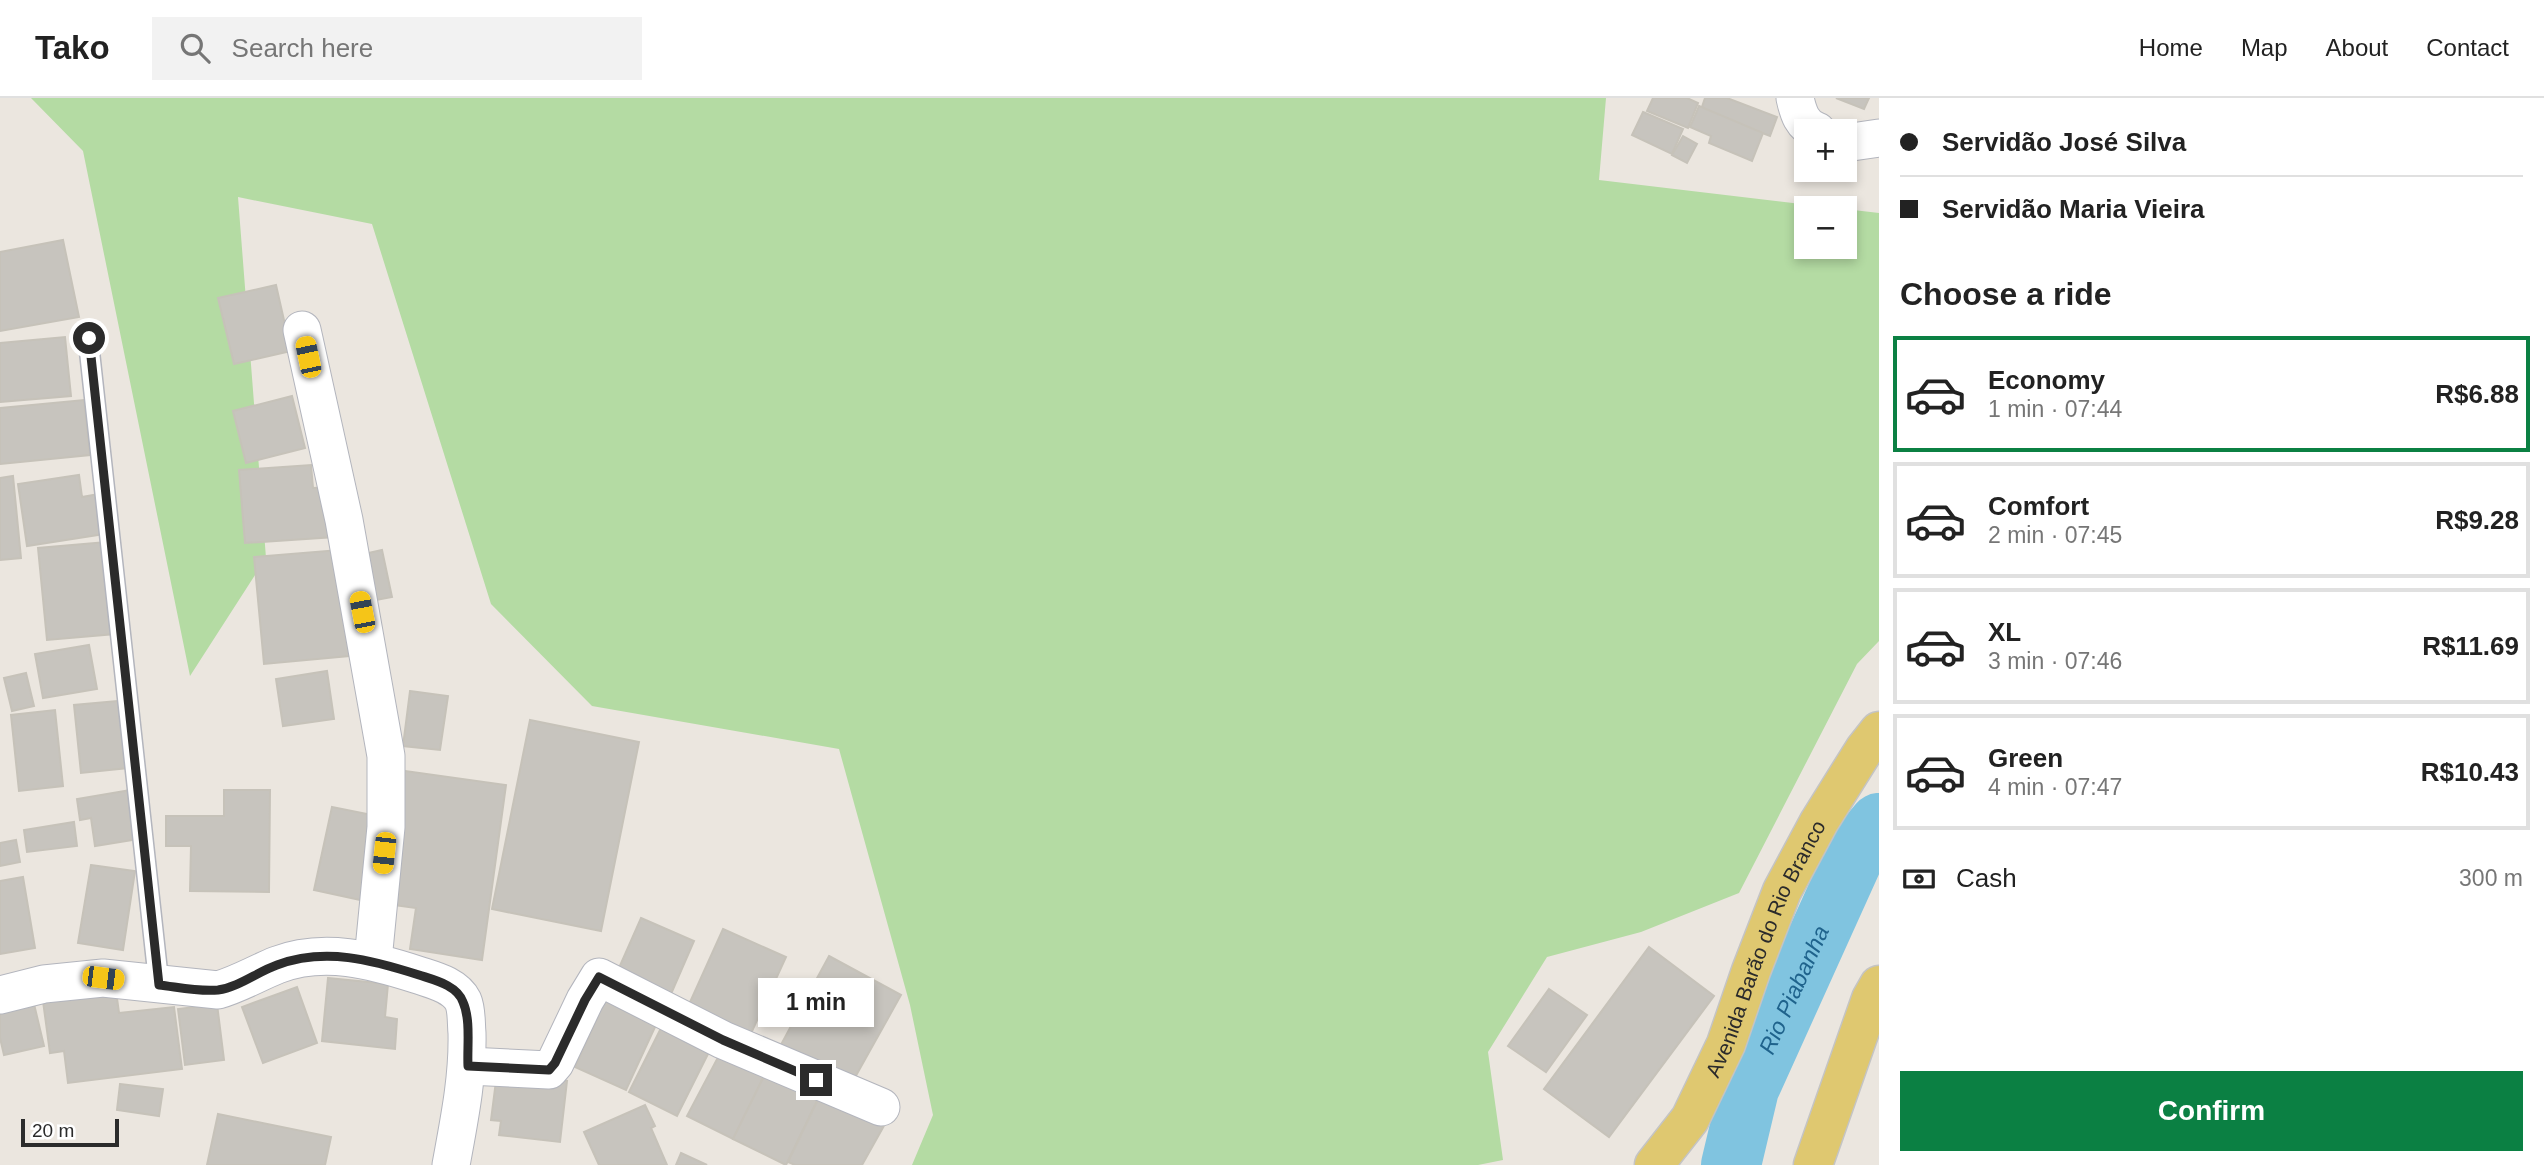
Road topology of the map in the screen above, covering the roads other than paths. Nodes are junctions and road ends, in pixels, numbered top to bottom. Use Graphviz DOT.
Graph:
graph roads {
  1 [pos="1795,98"];
  2 [pos="1803,119"];
  3 [pos="1879,138"];
  4 [pos="1857,141"];
  5 [pos="302,330"];
  6 [pos="89,338"];
  7 [pos="1879,731"];
  8 [pos="373,960"];
  9 [pos="159,985"];
  10 [pos="1879,985"];
  11 [pos="0,995"];
  12 [pos="468,1066"];
  13 [pos="881,1107"];
  14 [pos="451,1165"];
  15 [pos="1654,1165"];
  16 [pos="1813,1165"];
  1 -- 2 [label="street"];
  3 -- 4 [label="street"];
  5 -- 8 [label="street"];
  6 -- 9 [label="lane"];
  7 -- 15 [label="main road, Avenida Barão do Rio Branco"];
  8 -- 9 [label="street"];
  8 -- 12 [label="street"];
  9 -- 11 [label="street"];
  10 -- 16 [label="main road"];
  12 -- 13 [label="street"];
  12 -- 14 [label="street"];
}
